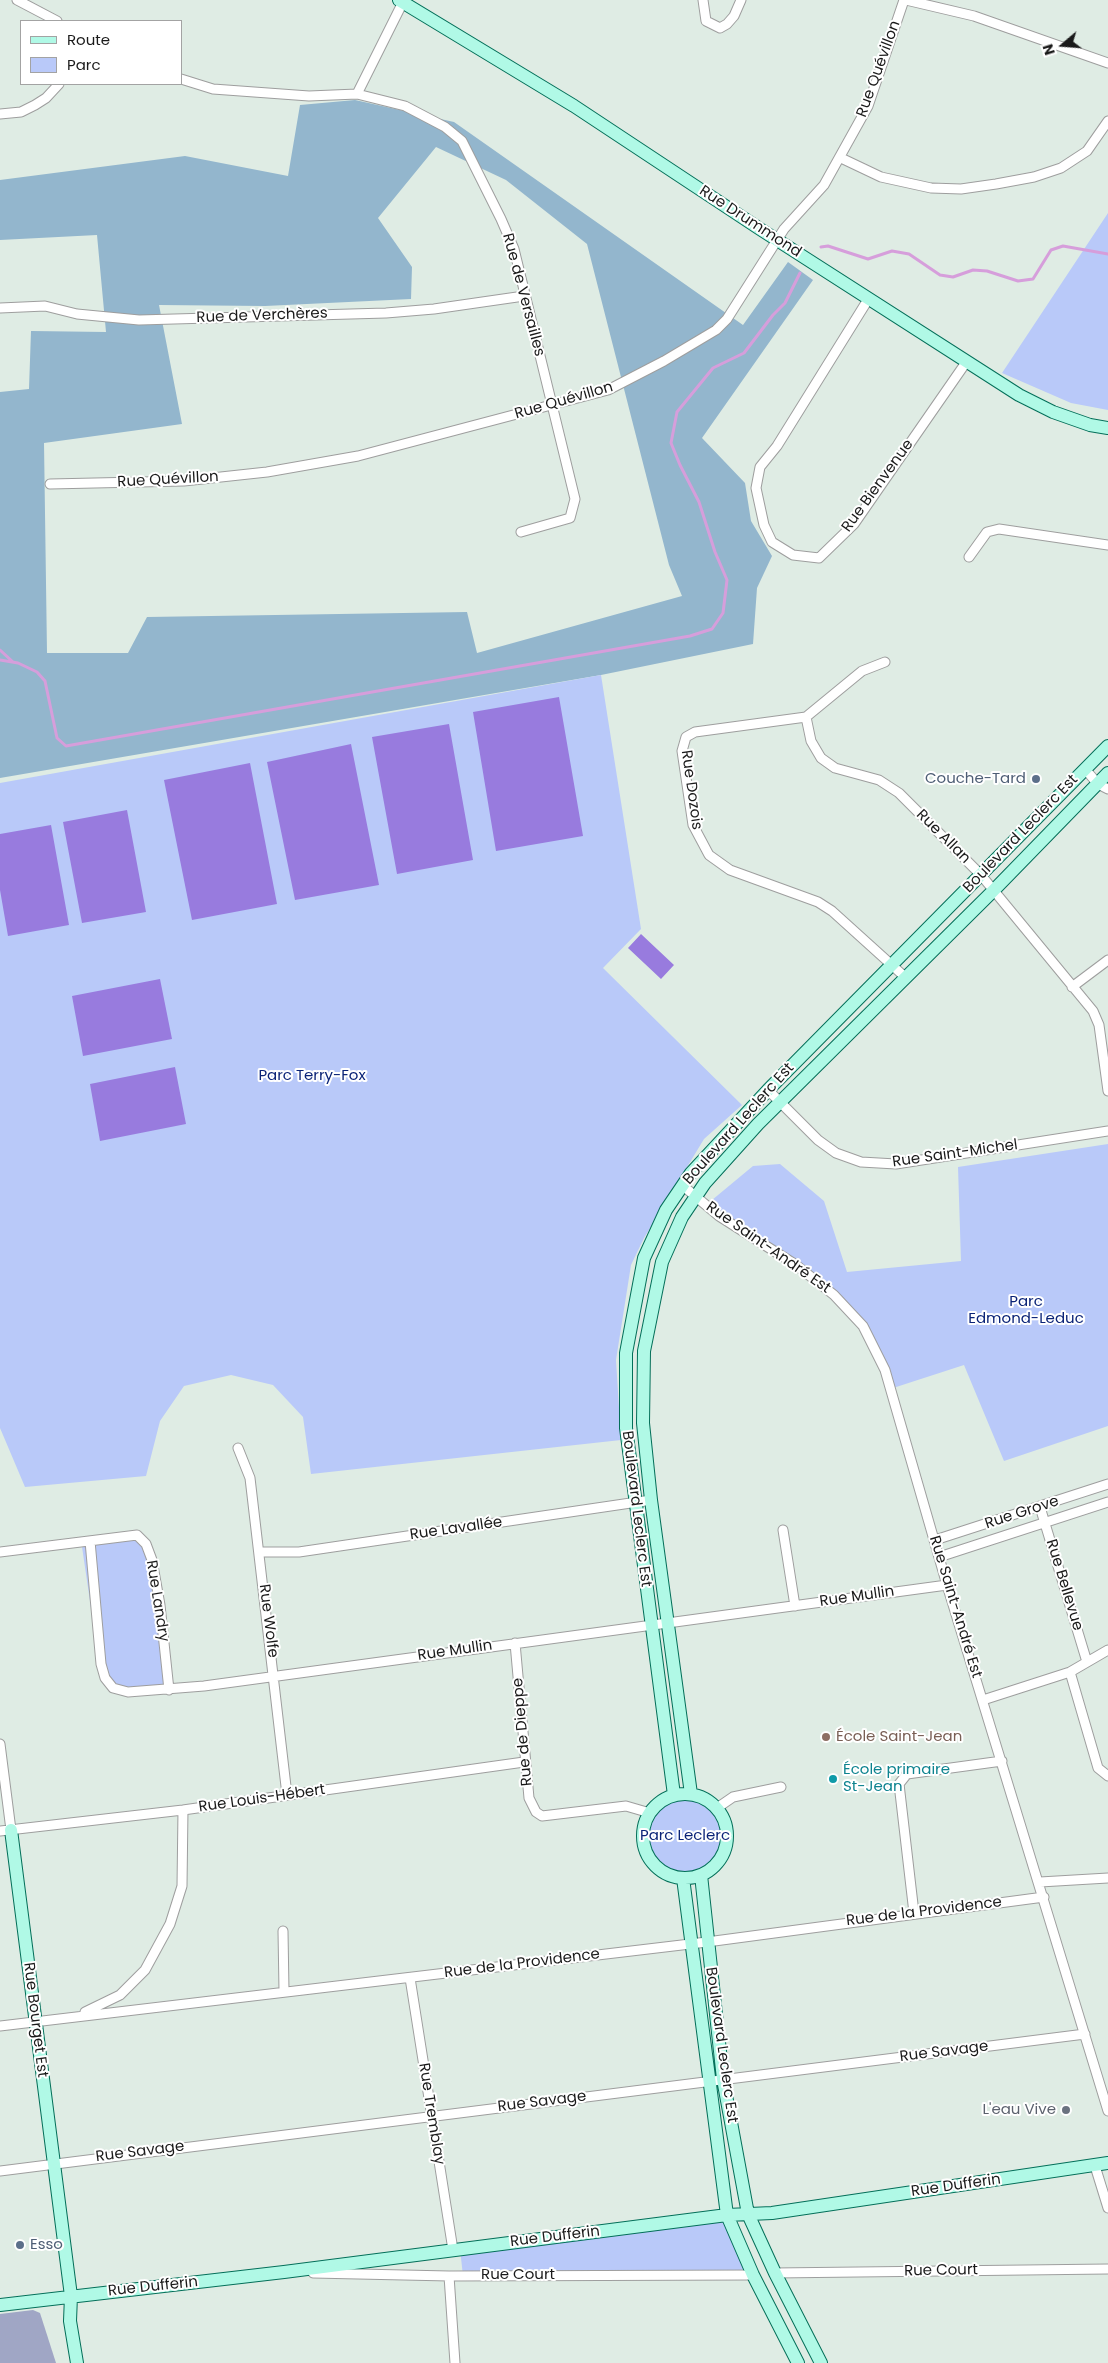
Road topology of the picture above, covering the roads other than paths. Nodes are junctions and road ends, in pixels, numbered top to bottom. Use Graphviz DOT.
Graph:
graph roads {
  1 [pos="17,0"];
  2 [pos="703,0"];
  3 [pos="741,0"];
  4 [pos="905,0"];
  5 [pos="402,1"];
  6 [pos="55,20"];
  7 [pos="1108,63"];
  8 [pos="182,79"];
  9 [pos="57,85"];
  10 [pos="357,94"];
  11 [pos="0,114"];
  12 [pos="1108,121"];
  13 [pos="841,158"];
  14 [pos="777,240"];
  15 [pos="524,296"];
  16 [pos="869,298"];
  17 [pos="0,308"];
  18 [pos="967,361"];
  19 [pos="552,406"];
  20 [pos="1108,428"];
  21 [pos="50,484"];
  22 [pos="521,532"];
  23 [pos="1108,545"];
  24 [pos="969,557"];
  25 [pos="885,662"];
  26 [pos="806,717"];
  27 [pos="1108,746"];
  28 [pos="1085,769"];
  29 [pos="1108,773"];
  30 [pos="1103,786"];
  31 [pos="981,875"];
  32 [pos="993,891"];
  33 [pos="1108,960"];
  34 [pos="891,964"];
  35 [pos="905,977"];
  36 [pos="1072,987"];
  37 [pos="768,1090"];
  38 [pos="1108,1091"];
  39 [pos="779,1101"];
  40 [pos="1108,1131"];
  41 [pos="682,1185"];
  42 [pos="696,1197"];
  43 [pos="643,1423"];
  44 [pos="626,1428"];
  45 [pos="238,1448"];
  46 [pos="1108,1484"];
  47 [pos="651,1500"];
  48 [pos="634,1502"];
  49 [pos="1108,1502"];
  50 [pos="1040,1507"];
  51 [pos="1045,1523"];
  52 [pos="784,1530"];
  53 [pos="90,1540"];
  54 [pos="935,1540"];
  55 [pos="0,1552"];
  56 [pos="260,1552"];
  57 [pos="939,1557"];
  58 [pos="947,1585"];
  59 [pos="795,1606"];
  60 [pos="668,1623"];
  61 [pos="651,1625"];
  62 [pos="515,1643"];
  63 [pos="1108,1650"];
  64 [pos="1087,1662"];
  65 [pos="1070,1672"];
  66 [pos="275,1675"];
  67 [pos="169,1690"];
  68 [pos="983,1700"];
  69 [pos="0,1744"];
  70 [pos="1002,1761"];
  71 [pos="524,1762"];
  72 [pos="1108,1776"];
  73 [pos="781,1787"];
  74 [pos="691,1794"];
  75 [pos="287,1795"];
  76 [pos="674,1795"];
  77 [pos="717,1808"];
  78 [pos="182,1810"];
  79 [pos="650,1813"];
  80 [pos="5,1831"];
  81 [pos="701,1875"];
  82 [pos="682,1878"];
  83 [pos="1108,1878"];
  84 [pos="1040,1882"];
  85 [pos="1044,1897"];
  86 [pos="914,1912"];
  87 [pos="283,1931"];
  88 [pos="707,1942"];
  89 [pos="692,1943"];
  90 [pos="410,1978"];
  91 [pos="284,1991"];
  92 [pos="77,2016"];
  93 [pos="35,2022"];
  94 [pos="0,2026"];
  95 [pos="1085,2034"];
  96 [pos="723,2079"];
  97 [pos="708,2081"];
  98 [pos="1108,2111"];
  99 [pos="432,2116"];
  100 [pos="53,2163"];
  101 [pos="1108,2163"];
  102 [pos="1095,2166"];
  103 [pos="0,2171"];
  104 [pos="1108,2208"];
  105 [pos="727,2214"];
  106 [pos="748,2214"];
  107 [pos="453,2250"];
  108 [pos="1108,2269"];
  109 [pos="284,2272"];
  110 [pos="775,2273"];
  111 [pos="753,2275"];
  112 [pos="449,2276"];
  113 [pos="71,2296"];
  114 [pos="0,2305"];
  115 [pos="77,2363"];
  116 [pos="455,2363"];
  117 [pos="798,2363"];
  118 [pos="820,2363"];
  1 -- 6 [label="street"];
  2 -- 3 [label="street"];
  4 -- 7 [label="street"];
  4 -- 13 [label="street, Rue Quévillon"];
  5 -- 10 [label="street"];
  5 -- 14 [label="street, Rue Drummond"];
  8 -- 10 [label="street, Rue de Versailles"];
  9 -- 11 [label="street"];
  10 -- 15 [label="street, Rue de Versailles"];
  12 -- 13 [label="street"];
  13 -- 14 [label="street, Rue Quévillon"];
  14 -- 16 [label="street, Rue Drummond"];
  14 -- 19 [label="street, Rue Quévillon"];
  15 -- 17 [label="street, Rue de Verchères"];
  15 -- 19 [label="street, Rue de Versailles"];
  16 -- 18 [label="street, Rue Drummond"];
  16 -- 18 [label="street, Rue Bienvenue"];
  18 -- 20 [label="street, Rue Drummond"];
  19 -- 21 [label="street, Rue Quévillon"];
  19 -- 22 [label="street, Rue de Versailles"];
  23 -- 24 [label="street"];
  25 -- 26 [label="street"];
  26 -- 31 [label="street, Rue Allan"];
  26 -- 34 [label="street, Rue Dozois"];
  27 -- 28 [label="street, Boulevard Leclerc Est"];
  28 -- 30 [label="street"];
  28 -- 31 [label="street, Boulevard Leclerc Est"];
  29 -- 30 [label="street, Boulevard Leclerc Est"];
  30 -- 32 [label="street, Boulevard Leclerc Est"];
  31 -- 32 [label="street, Rue Allan"];
  31 -- 34 [label="street, Boulevard Leclerc Est"];
  32 -- 35 [label="street, Boulevard Leclerc Est"];
  32 -- 36 [label="street, Rue Allan"];
  33 -- 36 [label="street"];
  34 -- 35 [label="street, Rue Dozois"];
  34 -- 37 [label="street, Boulevard Leclerc Est"];
  35 -- 39 [label="street, Boulevard Leclerc Est"];
  36 -- 38 [label="street, Rue Allan"];
  37 -- 39 [label="street, Rue Saint-Michel"];
  37 -- 41 [label="street, Boulevard Leclerc Est"];
  39 -- 40 [label="street, Rue Saint-Michel"];
  39 -- 42 [label="street, Boulevard Leclerc Est"];
  41 -- 42 [label="street, Rue Saint-André Est"];
  41 -- 44 [label="street, Boulevard Leclerc Est"];
  42 -- 43 [label="street, Boulevard Leclerc Est"];
  42 -- 54 [label="street, Rue Saint-André Est"];
  43 -- 44 [label="street"];
  43 -- 47 [label="street, Boulevard Leclerc Est"];
  44 -- 48 [label="street, Boulevard Leclerc Est"];
  45 -- 56 [label="street, Rue Wolfe"];
  46 -- 50 [label="street, Rue Grove"];
  47 -- 48 [label="street, Rue Lavallée"];
  47 -- 60 [label="street, Boulevard Leclerc Est"];
  48 -- 56 [label="street, Rue Lavallée"];
  48 -- 61 [label="street, Boulevard Leclerc Est"];
  49 -- 51 [label="street, Rue Grove"];
  50 -- 51 [label="street, Rue Bellevue"];
  50 -- 54 [label="street, Rue Grove"];
  51 -- 57 [label="street, Rue Grove"];
  51 -- 64 [label="street, Rue Bellevue"];
  52 -- 59 [label="street"];
  53 -- 55 [label="street, Rue Landry"];
  53 -- 67 [label="street, Rue Landry"];
  53 -- 67 [label="street, Rue Mullin"];
  54 -- 57 [label="street, Rue Saint-André Est"];
  56 -- 66 [label="street, Rue Wolfe"];
  57 -- 58 [label="street, Rue Saint-André Est"];
  58 -- 59 [label="street, Rue Mullin"];
  58 -- 68 [label="street, Rue Saint-André Est"];
  59 -- 60 [label="street, Rue Mullin"];
  60 -- 61 [label="street, Rue Mullin"];
  60 -- 74 [label="street, Boulevard Leclerc Est"];
  61 -- 62 [label="street, Rue Mullin"];
  61 -- 76 [label="street, Boulevard Leclerc Est"];
  62 -- 66 [label="street, Rue Mullin"];
  62 -- 71 [label="street, Rue de Dieppe"];
  63 -- 64 [label="street"];
  64 -- 65 [label="street"];
  65 -- 68 [label="street"];
  65 -- 72 [label="street"];
  66 -- 67 [label="street, Rue Mullin"];
  66 -- 75 [label="street, Rue Wolfe"];
  68 -- 70 [label="street, Rue Saint-André Est"];
  69 -- 80 [label="street, Rue Bourget Est"];
  70 -- 84 [label="street, Rue Saint-André Est"];
  70 -- 86 [label="street"];
  71 -- 75 [label="street, Rue Louis-Hébert"];
  71 -- 79 [label="street, Rue de Dieppe"];
  73 -- 77 [label="street"];
  74 -- 76 [label="street"];
  74 -- 77 [label="street"];
  75 -- 78 [label="street, Rue Louis-Hébert"];
  76 -- 79 [label="street"];
  77 -- 81 [label="street"];
  78 -- 80 [label="street, Rue Louis-Hébert"];
  78 -- 92 [label="street"];
  79 -- 82 [label="street"];
  80 -- 93 [label="street, Rue Bourget Est"];
  81 -- 82 [label="street"];
  81 -- 88 [label="street, Boulevard Leclerc Est"];
  82 -- 89 [label="street, Boulevard Leclerc Est"];
  83 -- 84 [label="street"];
  84 -- 85 [label="street, Rue Saint-André Est"];
  85 -- 86 [label="street, Rue de la Providence"];
  85 -- 95 [label="street, Rue Saint-André Est"];
  86 -- 88 [label="street, Rue de la Providence"];
  87 -- 91 [label="street"];
  88 -- 89 [label="street, Rue de la Providence"];
  88 -- 96 [label="street, Boulevard Leclerc Est"];
  89 -- 90 [label="street, Rue de la Providence"];
  89 -- 97 [label="street, Boulevard Leclerc Est"];
  90 -- 91 [label="street, Rue de la Providence"];
  90 -- 99 [label="street, Rue Tremblay"];
  91 -- 92 [label="street, Rue de la Providence"];
  92 -- 93 [label="street, Rue de la Providence"];
  93 -- 94 [label="street, Rue de la Providence"];
  93 -- 100 [label="street, Rue Bourget Est"];
  95 -- 96 [label="street, Rue Savage"];
  95 -- 98 [label="street, Rue Saint-André Est"];
  96 -- 97 [label="street, Rue Savage"];
  96 -- 106 [label="street, Boulevard Leclerc Est"];
  97 -- 99 [label="street, Rue Savage"];
  97 -- 105 [label="street, Boulevard Leclerc Est"];
  99 -- 100 [label="street, Rue Savage"];
  99 -- 107 [label="street, Rue Tremblay"];
  100 -- 103 [label="street, Rue Savage"];
  100 -- 113 [label="street, Rue Bourget Est"];
  101 -- 102 [label="street, Rue Dufferin"];
  102 -- 104 [label="street"];
  102 -- 106 [label="street, Rue Dufferin"];
  105 -- 106 [label="street, Rue Dufferin"];
  105 -- 107 [label="street, Rue Dufferin"];
  105 -- 111 [label="street, Boulevard Leclerc Est"];
  106 -- 110 [label="street, Boulevard Leclerc Est"];
  107 -- 109 [label="street, Rue Dufferin"];
  108 -- 110 [label="street, Rue Court"];
  109 -- 112 [label="street, Rue Court"];
  109 -- 113 [label="street, Rue Dufferin"];
  110 -- 118 [label="street, Boulevard Leclerc Est"];
  111 -- 112 [label="street, Rue Court"];
  111 -- 117 [label="street, Boulevard Leclerc Est"];
  112 -- 116 [label="street"];
  113 -- 114 [label="street, Rue Dufferin"];
  113 -- 115 [label="street, Rue Bourget Est"];
}
